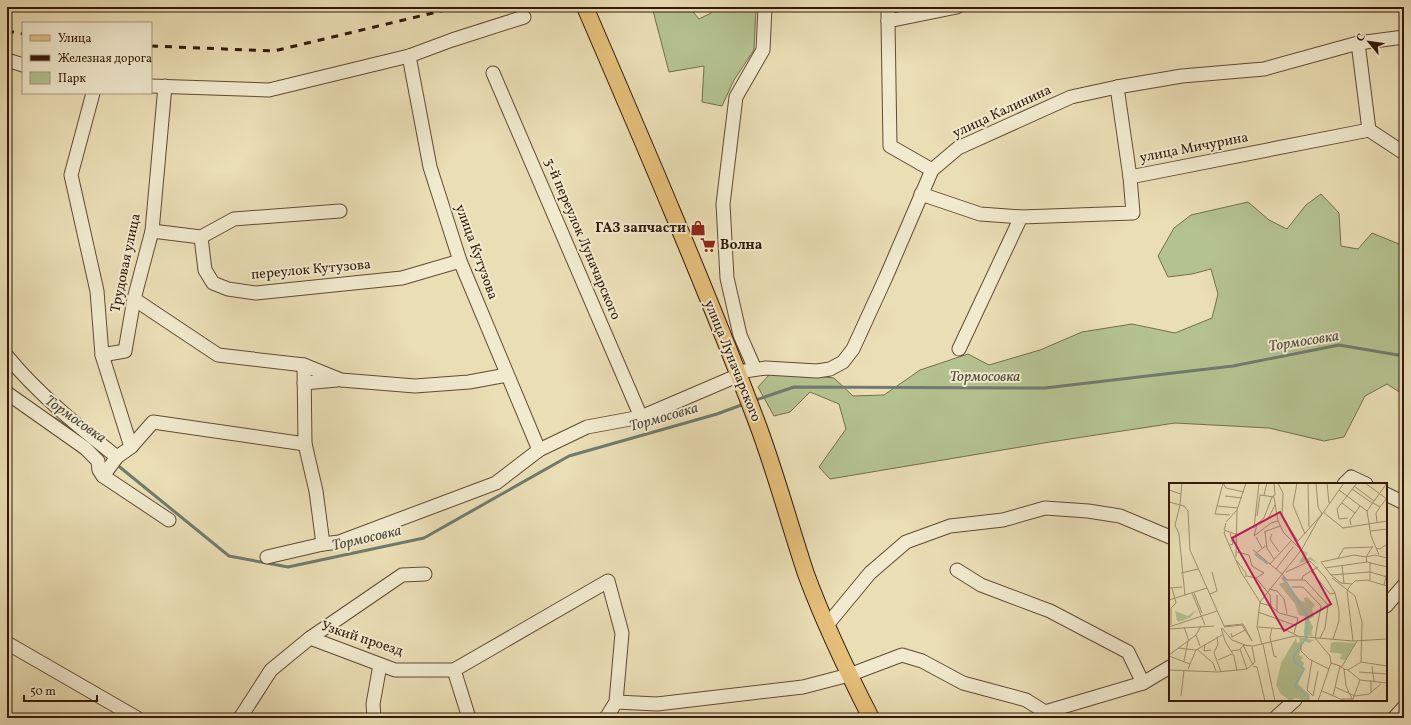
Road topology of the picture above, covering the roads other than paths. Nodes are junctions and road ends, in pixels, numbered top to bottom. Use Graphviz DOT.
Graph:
graph roads {
  1 [pos="585,7"];
  2 [pos="765,7"];
  3 [pos="888,7"];
  4 [pos="957,7"];
  5 [pos="524,17"];
  6 [pos="888,21"];
  7 [pos="1404,37"];
  8 [pos="1358,42"];
  9 [pos="409,56"];
  10 [pos="7,60"];
  11 [pos="22,65"];
  12 [pos="493,73"];
  13 [pos="152,86"];
  14 [pos="165,86"];
  15 [pos="1116,87"];
  16 [pos="93,94"];
  17 [pos="1369,130"];
  18 [pos="1404,153"];
  19 [pos="932,170"];
  20 [pos="1130,178"];
  21 [pos="921,194"];
  22 [pos="340,211"];
  23 [pos="1021,217"];
  24 [pos="152,231"];
  25 [pos="201,237"];
  26 [pos="460,261"];
  27 [pos="134,298"];
  28 [pos="959,349"];
  29 [pos="102,355"];
  30 [pos="7,356"];
  31 [pos="304,365"];
  32 [pos="755,369"];
  33 [pos="738,374"];
  34 [pos="506,375"];
  35 [pos="341,380"];
  36 [pos="304,383"];
  37 [pos="7,393"];
  38 [pos="641,417"];
  39 [pos="305,444"];
  40 [pos="131,447"];
  41 [pos="539,450"];
  42 [pos="116,457"];
  43 [pos="104,476"];
  44 [pos="1348,480"];
  45 [pos="1362,483"];
  46 [pos="1387,494"];
  47 [pos="1404,503"];
  48 [pos="169,520"];
  49 [pos="1169,538"];
  50 [pos="323,544"];
  51 [pos="267,557"];
  52 [pos="957,570"];
  53 [pos="425,574"];
  54 [pos="1404,585"];
  55 [pos="1387,605"];
  56 [pos="827,625"];
  57 [pos="310,638"];
  58 [pos="7,643"];
  59 [pos="380,665"];
  60 [pos="1169,668"];
  61 [pos="454,670"];
  62 [pos="850,676"];
  63 [pos="1143,683"];
  64 [pos="1294,701"];
  65 [pos="616,702"];
  66 [pos="1404,706"];
  67 [pos="1042,715"];
  68 [pos="137,718"];
  69 [pos="240,718"];
  70 [pos="374,718"];
  71 [pos="469,718"];
  72 [pos="606,718"];
  73 [pos="871,718"];
  74 [pos="1275,718"];
  75 [pos="1394,718"];
  1 -- 33 [label="main road, улица Луначарского"];
  2 -- 32 [label="street"];
  3 -- 6 [label="street"];
  4 -- 6 [label="street"];
  5 -- 9 [label="street"];
  6 -- 19 [label="street"];
  7 -- 8 [label="street, улица Калинина"];
  8 -- 15 [label="street, улица Калинина"];
  8 -- 17 [label="street"];
  9 -- 14 [label="street"];
  9 -- 26 [label="street, улица Кутузова"];
  10 -- 11 [label="street"];
  12 -- 38 [label="street, 3-й переулок Луначарского"];
  13 -- 14 [label="street"];
  14 -- 24 [label="street, Трудовая улица"];
  15 -- 19 [label="street, улица Калинина"];
  15 -- 20 [label="street"];
  16 -- 29 [label="street"];
  17 -- 18 [label="street"];
  17 -- 20 [label="street, улица Мичурина"];
  19 -- 21 [label="street, улица Калинина"];
  20 -- 23 [label="street, улица Мичурина"];
  21 -- 23 [label="street"];
  21 -- 32 [label="street, улица Калинина"];
  22 -- 25 [label="street"];
  23 -- 28 [label="street"];
  24 -- 25 [label="street"];
  24 -- 27 [label="street, Трудовая улица"];
  25 -- 26 [label="street, переулок Кутузова"];
  26 -- 34 [label="street, улица Кутузова"];
  27 -- 29 [label="street, Трудовая улица"];
  27 -- 31 [label="street"];
  29 -- 40 [label="street"];
  30 -- 42 [label="street"];
  31 -- 35 [label="street"];
  31 -- 36 [label="street"];
  32 -- 33 [label="street, улица Калинина"];
  33 -- 38 [label="street, улица Калинина"];
  33 -- 56 [label="main road, улица Луначарского"];
  34 -- 35 [label="street"];
  34 -- 41 [label="street, улица Кутузова"];
  35 -- 36 [label="street"];
  36 -- 39 [label="street"];
  37 -- 43 [label="street"];
  38 -- 41 [label="street, улица Калинина"];
  39 -- 40 [label="street"];
  39 -- 50 [label="street"];
  40 -- 42 [label="street"];
  41 -- 50 [label="street, улица Калинина"];
  42 -- 43 [label="street"];
  43 -- 48 [label="street"];
  44 -- 45 [label="street"];
  46 -- 47 [label="street"];
  49 -- 56 [label="street"];
  50 -- 51 [label="street, улица Калинина"];
  52 -- 63 [label="street"];
  53 -- 57 [label="street"];
  54 -- 55 [label="street"];
  56 -- 62 [label="main road, улица Луначарского"];
  57 -- 59 [label="street, Узкий проезд"];
  57 -- 69 [label="street, Узкий проезд"];
  58 -- 68 [label="street"];
  59 -- 61 [label="street, Узкий проезд"];
  59 -- 70 [label="street"];
  60 -- 63 [label="street"];
  61 -- 65 [label="street"];
  61 -- 71 [label="street"];
  62 -- 65 [label="street"];
  62 -- 67 [label="street"];
  62 -- 73 [label="main road, улица Луначарского"];
  63 -- 67 [label="street"];
  64 -- 74 [label="street"];
  65 -- 72 [label="street"];
  66 -- 75 [label="street"];
}
